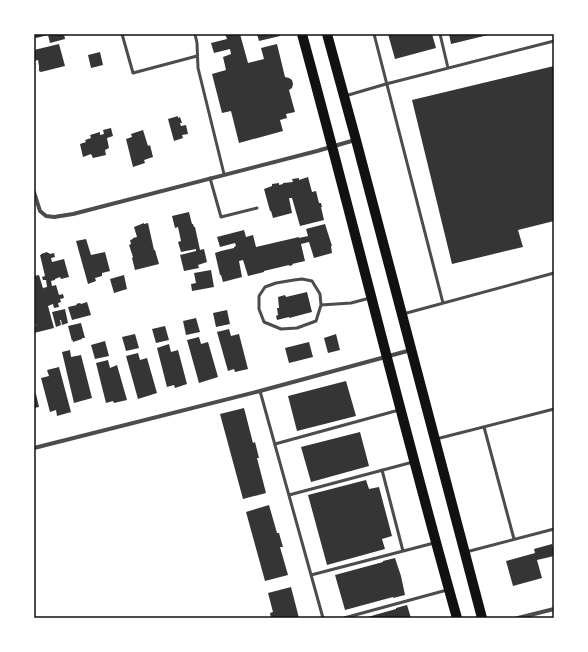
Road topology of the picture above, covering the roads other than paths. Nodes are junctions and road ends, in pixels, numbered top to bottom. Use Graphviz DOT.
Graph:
graph roads {
  1 [pos="122,34"];
  2 [pos="195,34"];
  3 [pos="302,34"];
  4 [pos="327,34"];
  5 [pos="374,34"];
  6 [pos="440,34"];
  7 [pos="554,41"];
  8 [pos="197,56"];
  9 [pos="448,68"];
  10 [pos="386,84"];
  11 [pos="344,96"];
  12 [pos="356,140"];
  13 [pos="333,146"];
  14 [pos="224,174"];
  15 [pos="210,178"];
  16 [pos="34,192"];
  17 [pos="257,208"];
  18 [pos="554,273"];
  19 [pos="372,298"];
  20 [pos="443,303"];
  21 [pos="321,305"];
  22 [pos="402,314"];
  23 [pos="411,350"];
  24 [pos="387,356"];
  25 [pos="260,391"];
  26 [pos="401,410"];
  27 [pos="554,410"];
  28 [pos="484,427"];
  29 [pos="435,440"];
  30 [pos="275,444"];
  31 [pos="34,448"];
  32 [pos="414,461"];
  33 [pos="382,470"];
  34 [pos="289,495"];
  35 [pos="554,529"];
  36 [pos="514,539"];
  37 [pos="436,542"];
  38 [pos="403,551"];
  39 [pos="464,552"];
  40 [pos="311,575"];
  41 [pos="449,590"];
  42 [pos="554,609"];
  43 [pos="323,618"];
  44 [pos="344,618"];
  45 [pos="457,618"];
  46 [pos="482,618"];
  47 [pos="518,618"];
  1 -- 8 [label="lane"];
  2 -- 8 [label="lane"];
  3 -- 13 [label="main road"];
  4 -- 11 [label="main road"];
  5 -- 10 [label="lane"];
  6 -- 9 [label="lane"];
  7 -- 9 [label="lane"];
  8 -- 14 [label="lane"];
  9 -- 10 [label="lane"];
  10 -- 11 [label="lane"];
  10 -- 20 [label="lane"];
  11 -- 12 [label="main road"];
  12 -- 13 [label="street"];
  12 -- 22 [label="main road"];
  13 -- 14 [label="street"];
  13 -- 19 [label="main road"];
  14 -- 15 [label="street"];
  15 -- 16 [label="street"];
  15 -- 17 [label="lane"];
  18 -- 20 [label="lane"];
  19 -- 21 [label="lane"];
  19 -- 24 [label="main road"];
  20 -- 22 [label="lane"];
  21 -- 21 [label="lane"];
  22 -- 23 [label="main road"];
  23 -- 24 [label="street"];
  23 -- 29 [label="main road"];
  24 -- 25 [label="street"];
  24 -- 26 [label="main road"];
  25 -- 30 [label="lane"];
  25 -- 31 [label="street"];
  26 -- 30 [label="lane"];
  26 -- 32 [label="main road"];
  27 -- 28 [label="lane"];
  28 -- 29 [label="lane"];
  28 -- 36 [label="lane"];
  29 -- 39 [label="main road"];
  30 -- 34 [label="lane"];
  32 -- 33 [label="lane"];
  32 -- 37 [label="main road"];
  33 -- 34 [label="lane"];
  33 -- 38 [label="lane"];
  34 -- 40 [label="lane"];
  35 -- 36 [label="lane"];
  36 -- 39 [label="lane"];
  37 -- 38 [label="lane"];
  37 -- 41 [label="main road"];
  38 -- 40 [label="lane"];
  39 -- 46 [label="main road"];
  40 -- 43 [label="lane"];
  41 -- 44 [label="lane"];
  41 -- 45 [label="main road"];
  42 -- 47 [label="street"];
}
